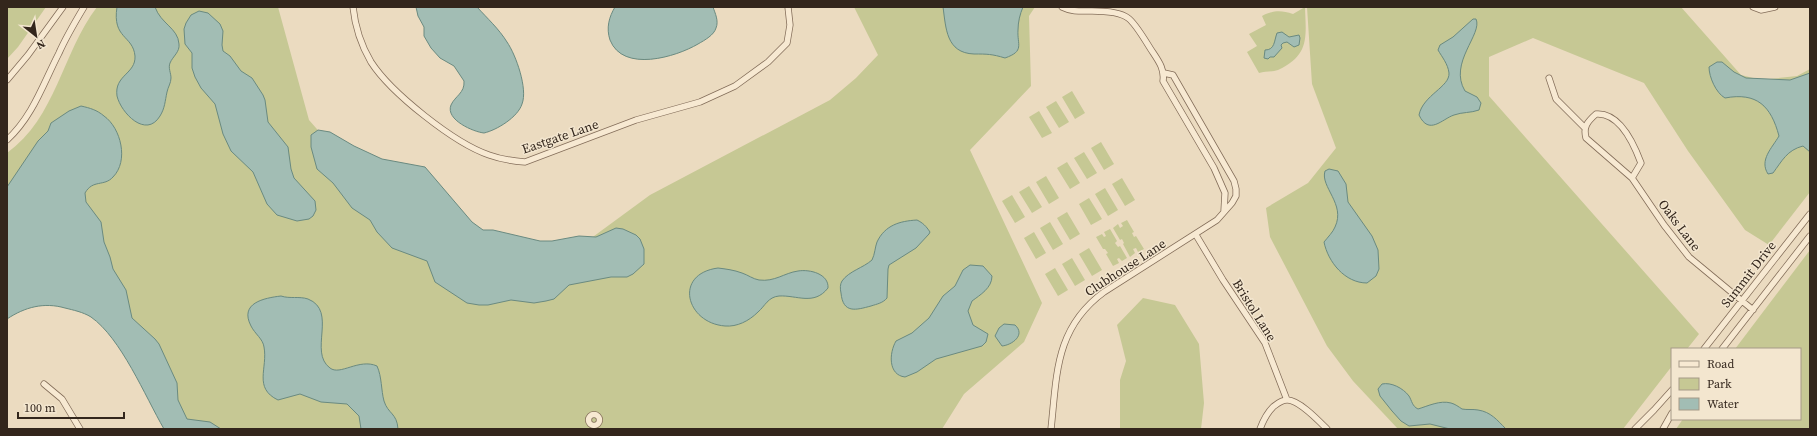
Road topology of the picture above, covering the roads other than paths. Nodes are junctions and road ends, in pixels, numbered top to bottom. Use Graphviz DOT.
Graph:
graph roads {
  1 [pos="62,7"];
  2 [pos="84,7"];
  3 [pos="353,7"];
  4 [pos="788,7"];
  5 [pos="1062,7"];
  6 [pos="1753,7"];
  7 [pos="1775,7"];
  8 [pos="1164,73"];
  9 [pos="1549,78"];
  10 [pos="7,80"];
  11 [pos="1585,128"];
  12 [pos="7,140"];
  13 [pos="1632,178"];
  14 [pos="1224,213"];
  15 [pos="1810,214"];
  16 [pos="1196,235"];
  17 [pos="1810,236"];
  18 [pos="1742,300"];
  19 [pos="1753,310"];
  20 [pos="1705,348"];
  21 [pos="1723,348"];
  22 [pos="44,384"];
  23 [pos="1671,391"];
  24 [pos="1287,400"];
  25 [pos="1671,415"];
  26 [pos="80,429"];
  27 [pos="1050,429"];
  28 [pos="1260,429"];
  29 [pos="1327,429"];
  30 [pos="1635,429"];
  31 [pos="1663,429"];
  1 -- 10 [label="street"];
  2 -- 12 [label="street"];
  3 -- 4 [label="street, Eastgate Lane"];
  5 -- 8 [label="street, Clubhouse Lane"];
  6 -- 7 [label="street"];
  8 -- 14 [label="street, Clubhouse Lane"];
  8 -- 14 [label="street, Clubhouse Lane"];
  9 -- 11 [label="street, Oaks Lane"];
  11 -- 13 [label="street, Oaks Lane"];
  11 -- 13 [label="street"];
  13 -- 18 [label="street, Oaks Lane"];
  14 -- 16 [label="street, Clubhouse Lane"];
  15 -- 18 [label="street, Summit Drive"];
  16 -- 24 [label="street, Bristol Lane"];
  16 -- 27 [label="street, Clubhouse Lane"];
  17 -- 19 [label="street, Summit Drive"];
  18 -- 19 [label="street, Oaks Lane"];
  18 -- 20 [label="street, Summit Drive"];
  19 -- 21 [label="street, Summit Drive"];
  22 -- 26 [label="street"];
  23 -- 30 [label="street"];
  24 -- 28 [label="street"];
  24 -- 29 [label="street"];
  25 -- 31 [label="street"];
}
